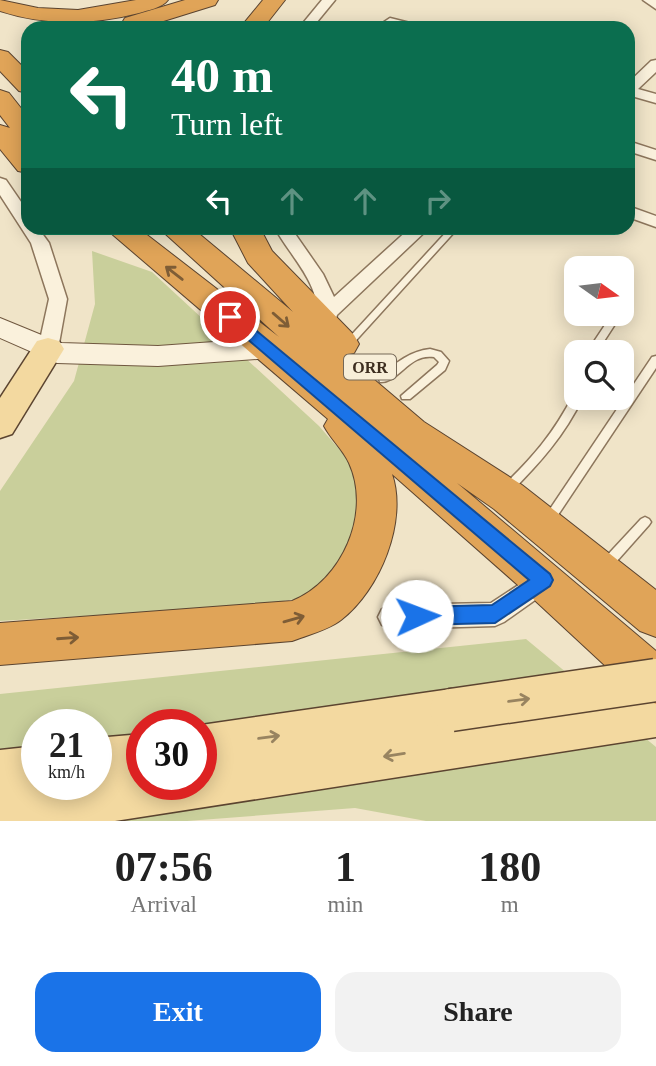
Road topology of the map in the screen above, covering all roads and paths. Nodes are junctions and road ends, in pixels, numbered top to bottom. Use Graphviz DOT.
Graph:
graph roads {
  1 [pos="157,0"];
  2 [pos="274,0"];
  3 [pos="329,0"];
  4 [pos="649,0"];
  5 [pos="0,4"];
  6 [pos="213,5"];
  7 [pos="656,5"];
  8 [pos="145,21"];
  9 [pos="257,21"];
  10 [pos="310,21"];
  11 [pos="6,52"];
  12 [pos="656,64"];
  13 [pos="21,75"];
  14 [pos="635,85"];
  15 [pos="635,93"];
  16 [pos="0,98"];
  17 [pos="656,99"];
  18 [pos="21,125"];
  19 [pos="0,133"];
  20 [pos="635,148"];
  21 [pos="656,155"];
  22 [pos="21,157"];
  23 [pos="0,183"];
  24 [pos="21,214"];
  25 [pos="635,214"];
  26 [pos="656,222"];
  27 [pos="35,235"];
  28 [pos="124,235"];
  29 [pos="182,235"];
  30 [pos="288,235"];
  31 [pos="414,235"];
  32 [pos="446,235"];
  33 [pos="252,242"];
  34 [pos="0,327"];
  35 [pos="333,328"];
  36 [pos="270,348"];
  37 [pos="48,349"];
  38 [pos="656,360"];
  39 [pos="313,385"];
  40 [pos="572,410"];
  41 [pos="0,425"];
  42 [pos="506,494"];
  43 [pos="645,522"];
  44 [pos="545,526"];
  45 [pos="543,580"];
  46 [pos="629,595"];
  47 [pos="391,617"];
  48 [pos="599,630"];
  49 [pos="0,644"];
  50 [pos="656,681"];
  51 [pos="656,715"];
  52 [pos="457,727"];
  53 [pos="217,746"];
  54 [pos="21,771"];
  55 [pos="0,774"];
  56 [pos="217,780"];
  57 [pos="126,796"];
  58 [pos="0,817"];
  1 -- 5 [label="highway"];
  2 -- 9 [label="highway"];
  3 -- 10 [label="street"];
  4 -- 7 [label="street"];
  6 -- 8 [label="highway"];
  11 -- 13 [label="highway"];
  12 -- 14 [label="street"];
  15 -- 17 [label="street"];
  16 -- 18 [label="highway"];
  19 -- 22 [label="highway"];
  20 -- 21 [label="street"];
  23 -- 24 [label="street"];
  25 -- 26 [label="street"];
  27 -- 37 [label="street"];
  36 -- 28 [label="highway, one-way"];
  29 -- 42 [label="highway, one-way"];
  30 -- 35 [label="street"];
  31 -- 35 [label="street"];
  32 -- 35 [label="lane"];
  33 -- 35 [label="highway, ORR"];
  34 -- 37 [label="main road"];
  35 -- 42 [label="highway, ORR"];
  36 -- 37 [label="main road"];
  36 -- 39 [label="highway"];
  37 -- 41 [label="main road"];
  38 -- 44 [label="lane"];
  39 -- 45 [label="highway"];
  49 -- 39 [label="highway, one-way"];
  40 -- 42 [label="lane"];
  42 -- 44 [label="highway"];
  43 -- 46 [label="lane"];
  44 -- 46 [label="highway"];
  45 -- 47 [label="street"];
  45 -- 48 [label="highway"];
  46 -- 48 [label="highway"];
  48 -- 50 [label="highway"];
  52 -- 50 [label="main road, one-way, bridge"];
  51 -- 52 [label="main road"];
  53 -- 52 [label="main road, one-way"];
  52 -- 56 [label="main road, one-way"];
  54 -- 55 [label="main road"];
  57 -- 58 [label="main road"];
}
